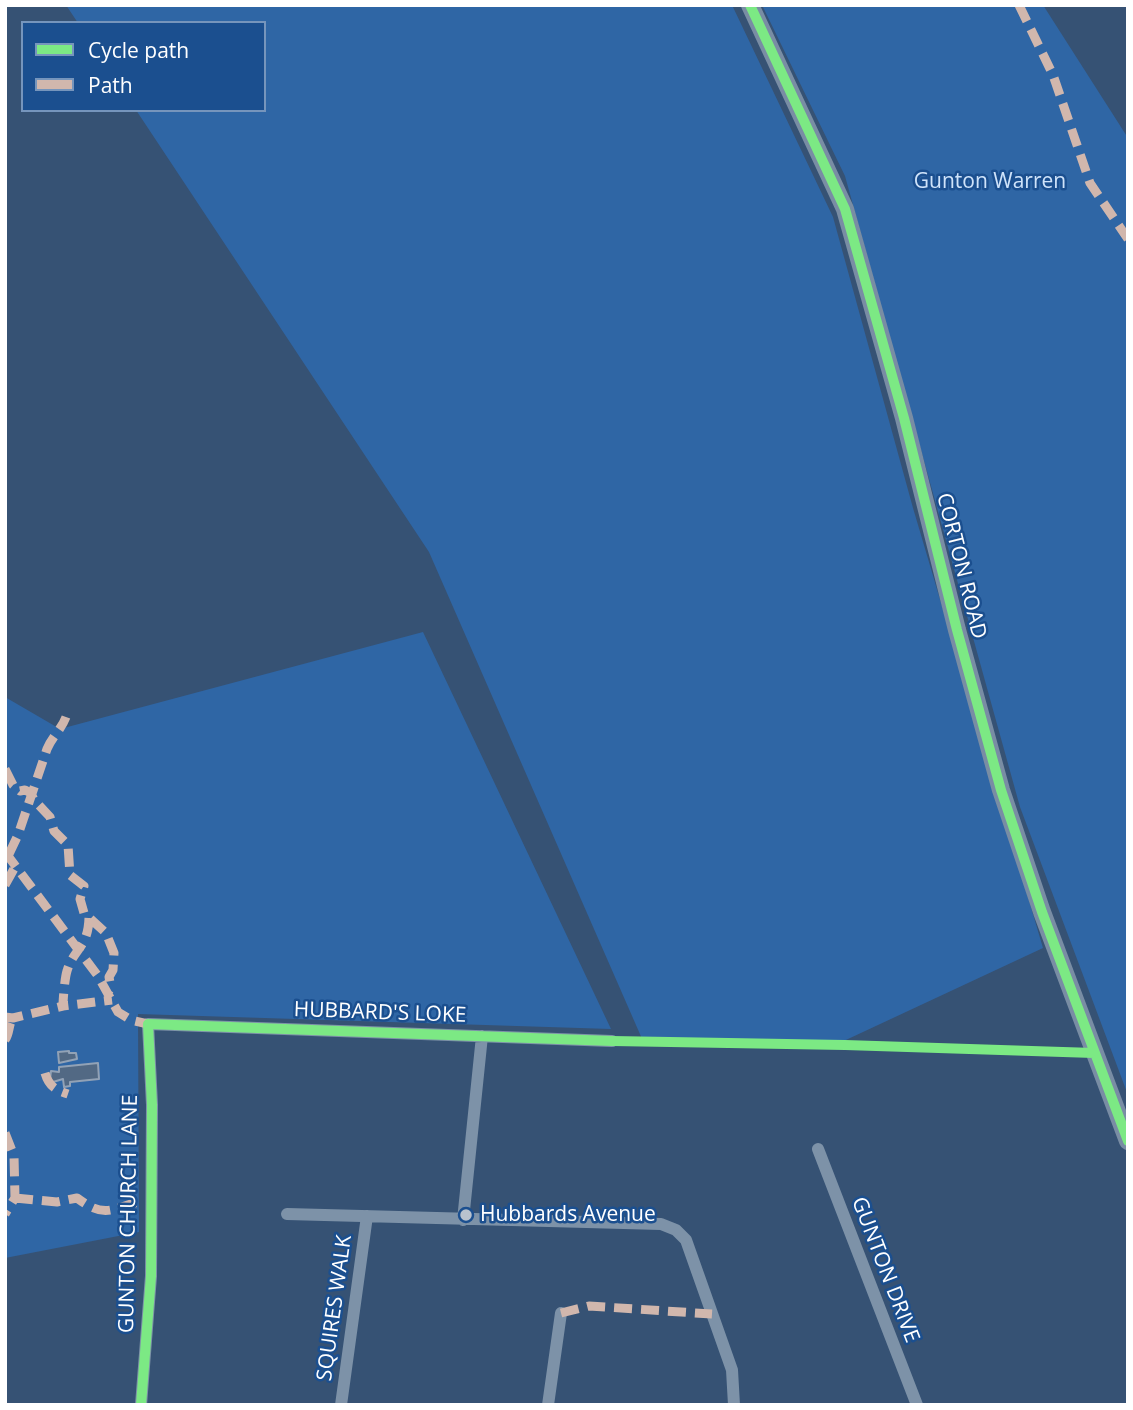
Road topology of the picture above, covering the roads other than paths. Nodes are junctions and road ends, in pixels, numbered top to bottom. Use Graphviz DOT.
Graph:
graph roads {
  1 [pos="750,5"];
  2 [pos="148,1024"];
  3 [pos="482,1036"];
  4 [pos="612,1041"];
  5 [pos="1128,1141"];
  6 [pos="817,1149"];
  7 [pos="287,1214"];
  8 [pos="367,1216"];
  9 [pos="463,1220"];
  10 [pos="561,1313"];
  11 [pos="141,1405"];
  12 [pos="341,1405"];
  13 [pos="548,1405"];
  14 [pos="734,1405"];
  15 [pos="917,1405"];
  1 -- 5 [label="main road, CORTON ROAD"];
  2 -- 3 [label="street, HUBBARD'S LOKE"];
  2 -- 11 [label="street, GUNTON CHURCH LANE"];
  3 -- 4 [label="street, HUBBARD'S LOKE"];
  3 -- 9 [label="street"];
  6 -- 15 [label="street, GUNTON DRIVE"];
  7 -- 8 [label="street"];
  8 -- 9 [label="street"];
  8 -- 12 [label="street, SQUIRES WALK"];
  9 -- 14 [label="street"];
  10 -- 13 [label="street"];
}
